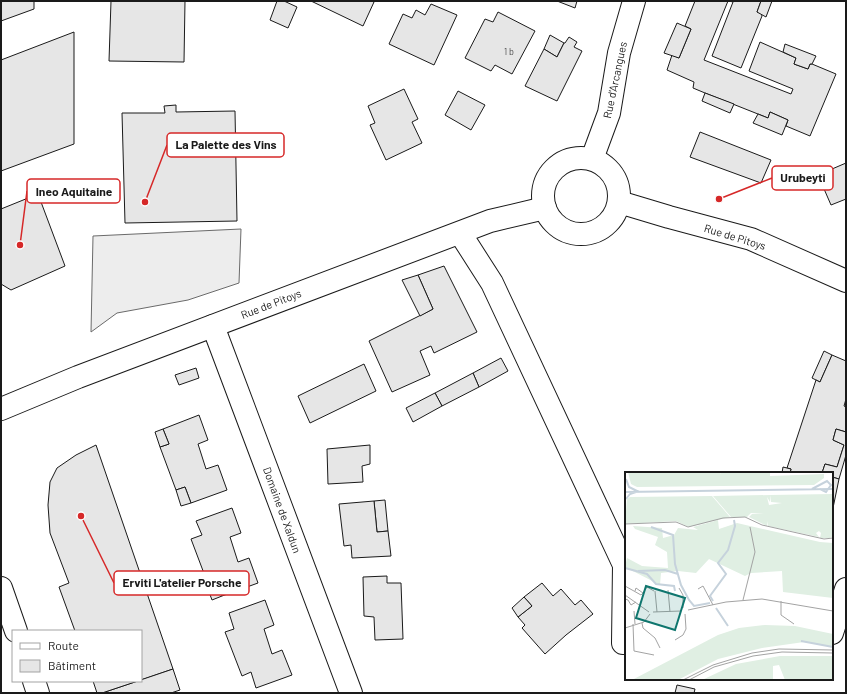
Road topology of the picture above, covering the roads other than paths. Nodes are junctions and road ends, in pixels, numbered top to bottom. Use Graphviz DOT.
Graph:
graph roads {
  1 [pos="634,1"];
  2 [pos="592,159"];
  3 [pos="619,202"];
  4 [pos="545,208"];
  5 [pos="460,233"];
  6 [pos="846,281"];
  7 [pos="214,326"];
  8 [pos="1,408"];
  9 [pos="1,588"];
  10 [pos="846,589"];
  11 [pos="16,630"];
  12 [pos="833,630"];
  13 [pos="623,643"];
  14 [pos="34,682"];
  15 [pos="38,693"];
  16 [pos="351,693"];
  1 -- 2 [label="street, Rue d'Arcangues"];
  2 -- 3 [label="street"];
  2 -- 4 [label="street"];
  3 -- 4 [label="street"];
  3 -- 6 [label="street, Rue de Pitoys"];
  4 -- 5 [label="street, Rue de Pitoys"];
  5 -- 7 [label="street, Rue de Pitoys"];
  5 -- 13 [label="street"];
  7 -- 8 [label="street, Rue de Pitoys"];
  7 -- 16 [label="street, Domaine de Xaldun"];
  9 -- 11 [label="street"];
  10 -- 12 [label="street"];
  14 -- 15 [label="street"];
}
